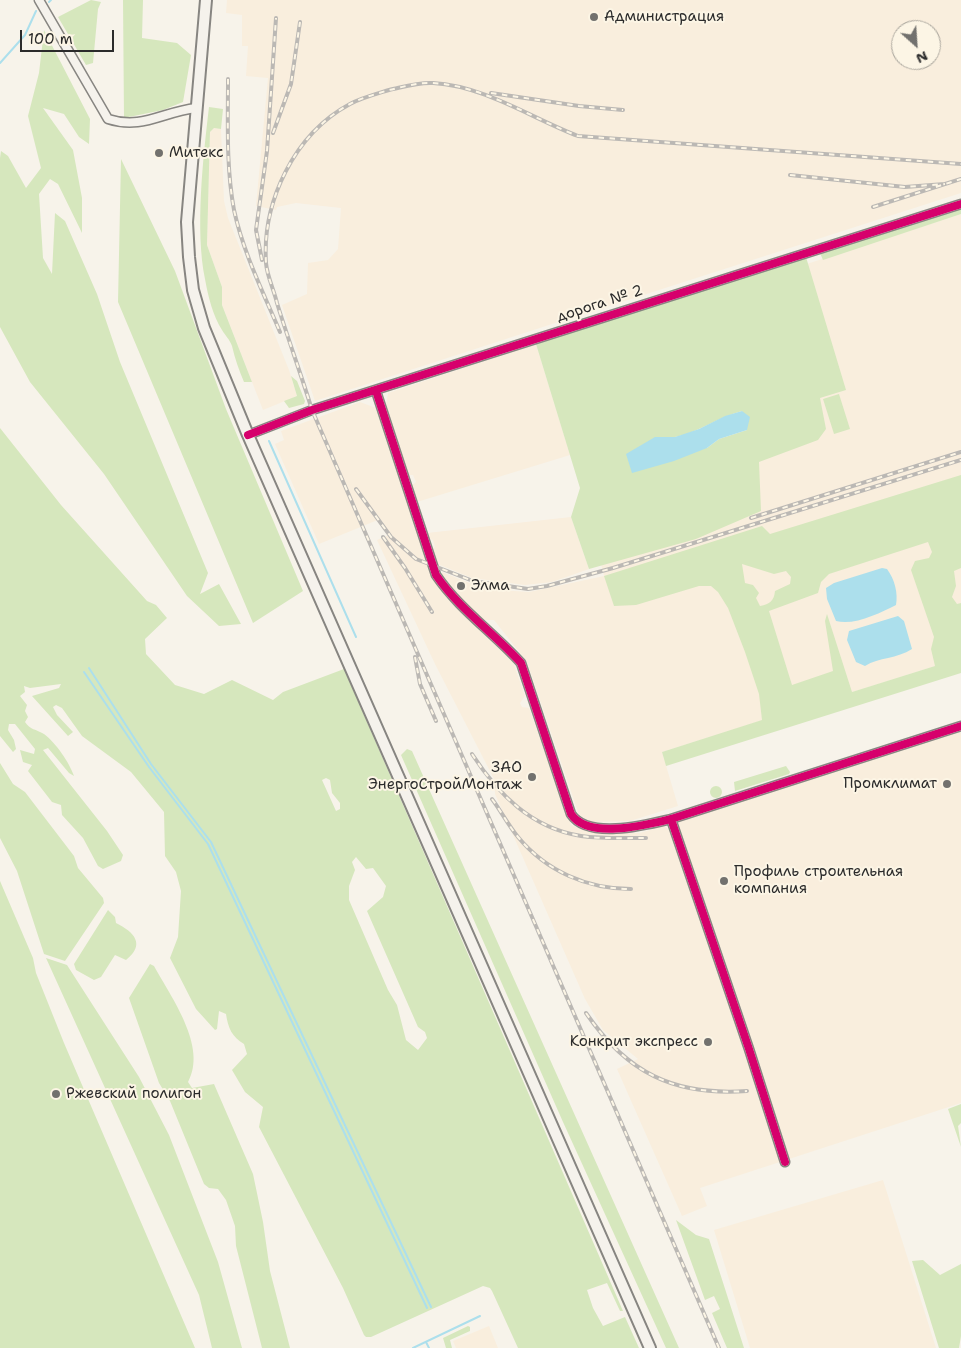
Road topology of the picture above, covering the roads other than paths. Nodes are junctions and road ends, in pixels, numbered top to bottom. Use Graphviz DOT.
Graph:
graph roads {
  1 [pos="39,0"];
  2 [pos="206,0"];
  3 [pos="196,108"];
  4 [pos="961,204"];
  5 [pos="376,391"];
  6 [pos="248,435"];
  7 [pos="961,726"];
  8 [pos="671,819"];
  9 [pos="785,1162"];
  10 [pos="650,1348"];
  1 -- 3 [label="street"];
  2 -- 3 [label="main road"];
  3 -- 6 [label="main road"];
  4 -- 5 [label="street, дорога № 2"];
  5 -- 6 [label="street, дорога № 2"];
  5 -- 8 [label="street"];
  6 -- 10 [label="main road"];
  7 -- 8 [label="street"];
  8 -- 9 [label="street"];
}
